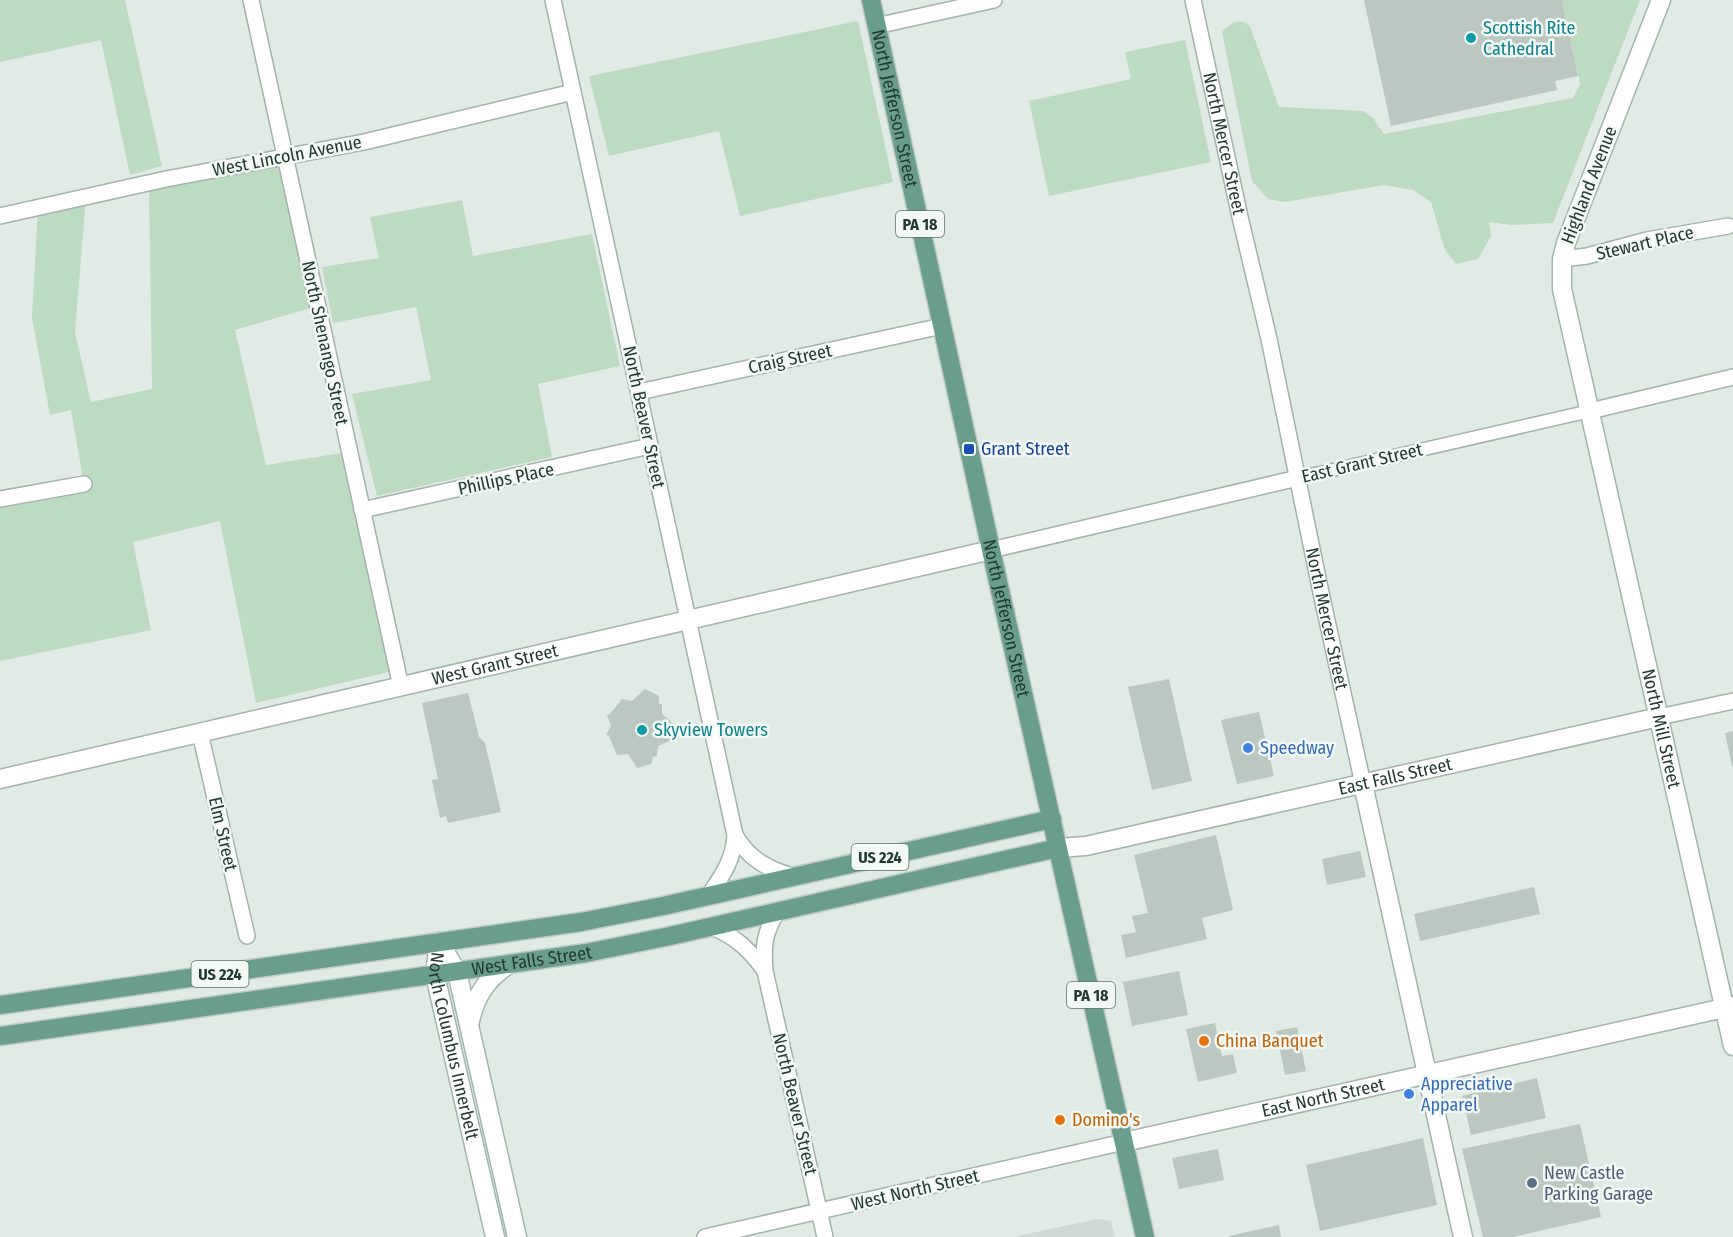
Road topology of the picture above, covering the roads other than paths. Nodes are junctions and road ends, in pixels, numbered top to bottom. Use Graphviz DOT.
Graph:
graph roads {
  1 [pos="251,0"];
  2 [pos="553,0"];
  3 [pos="871,0"];
  4 [pos="994,0"];
  5 [pos="1192,0"];
  6 [pos="1661,0"];
  7 [pos="876,26"];
  8 [pos="573,92"];
  9 [pos="285,157"];
  10 [pos="0,216"];
  11 [pos="1728,226"];
  12 [pos="1562,260"];
  13 [pos="942,326"];
  14 [pos="1733,377"];
  15 [pos="639,392"];
  16 [pos="1590,411"];
  17 [pos="650,446"];
  18 [pos="1298,478"];
  19 [pos="84,484"];
  20 [pos="0,499"];
  21 [pos="362,510"];
  22 [pos="991,550"];
  23 [pos="688,620"];
  24 [pos="401,687"];
  25 [pos="1733,701"];
  26 [pos="1659,717"];
  27 [pos="200,733"];
  28 [pos="0,779"];
  29 [pos="1363,784"];
  30 [pos="1052,819"];
  31 [pos="735,835"];
  32 [pos="1058,848"];
  33 [pos="792,876"];
  34 [pos="709,895"];
  35 [pos="777,912"];
  36 [pos="712,927"];
  37 [pos="247,936"];
  38 [pos="439,942"];
  39 [pos="509,964"];
  40 [pos="765,971"];
  41 [pos="457,972"];
  42 [pos="435,975"];
  43 [pos="0,1005"];
  44 [pos="1729,1007"];
  45 [pos="469,1026"];
  46 [pos="0,1036"];
  47 [pos="1733,1046"];
  48 [pos="1427,1073"];
  49 [pos="1124,1142"];
  50 [pos="819,1211"];
  51 [pos="495,1237"];
  52 [pos="517,1237"];
  53 [pos="705,1237"];
  54 [pos="825,1237"];
  55 [pos="1146,1237"];
  56 [pos="1463,1237"];
  1 -- 9 [label="street, North Shenango Street"];
  2 -- 8 [label="street, North Beaver Street"];
  3 -- 7 [label="main road, North Jefferson Street / PA 18"];
  4 -- 7 [label="street"];
  5 -- 18 [label="street, North Mercer Street"];
  6 -- 12 [label="street, Highland Avenue"];
  7 -- 13 [label="main road, North Jefferson Street / PA 18"];
  8 -- 9 [label="street, West Lincoln Avenue"];
  8 -- 15 [label="street, North Beaver Street"];
  9 -- 10 [label="street, West Lincoln Avenue"];
  9 -- 21 [label="street, North Shenango Street"];
  11 -- 12 [label="street, Stewart Place"];
  12 -- 16 [label="street, Highland Avenue"];
  13 -- 15 [label="street, Craig Street"];
  13 -- 22 [label="main road, North Jefferson Street / PA 18"];
  14 -- 16 [label="street, East Grant Street"];
  15 -- 17 [label="street, North Beaver Street"];
  16 -- 18 [label="street, East Grant Street"];
  16 -- 26 [label="street, North Mill Street"];
  17 -- 21 [label="street, Phillips Place"];
  17 -- 23 [label="street, North Beaver Street"];
  18 -- 22 [label="street, East Grant Street"];
  18 -- 29 [label="street, North Mercer Street"];
  19 -- 20 [label="street"];
  21 -- 24 [label="street, North Shenango Street"];
  22 -- 23 [label="street, West Grant Street"];
  22 -- 30 [label="main road, North Jefferson Street / PA 18"];
  23 -- 24 [label="street, West Grant Street"];
  23 -- 31 [label="street, North Beaver Street"];
  24 -- 27 [label="street, West Grant Street"];
  25 -- 26 [label="street, East Falls Street"];
  26 -- 29 [label="street, East Falls Street"];
  26 -- 44 [label="street, North Mill Street"];
  27 -- 28 [label="street, West Grant Street"];
  27 -- 37 [label="street, Elm Street"];
  29 -- 32 [label="street, East Falls Street"];
  29 -- 48 [label="street, North Mercer Street"];
  30 -- 32 [label="main road, North Jefferson Street / PA 18"];
  30 -- 33 [label="main road, West Falls Street / US 224"];
  31 -- 33 [label="street, North Beaver Street"];
  31 -- 34 [label="street, North Beaver Street"];
  32 -- 35 [label="main road, West Falls Street / US 224"];
  32 -- 49 [label="main road, North Jefferson Street / PA 18"];
  33 -- 34 [label="main road, West Falls Street / US 224"];
  34 -- 38 [label="main road, West Falls Street / US 224"];
  35 -- 36 [label="main road, West Falls Street / US 224"];
  35 -- 40 [label="street, North Beaver Street"];
  36 -- 39 [label="main road, West Falls Street / US 224"];
  36 -- 40 [label="street, North Beaver Street"];
  38 -- 41 [label="street, North Columbus Innerbelt"];
  38 -- 42 [label="street, North Columbus Innerbelt"];
  38 -- 43 [label="main road, West Falls Street / US 224"];
  39 -- 41 [label="main road, West Falls Street / US 224"];
  39 -- 45 [label="street"];
  40 -- 50 [label="street, North Beaver Street"];
  41 -- 42 [label="main road, West Falls Street / US 224"];
  41 -- 45 [label="street, North Columbus Innerbelt"];
  42 -- 46 [label="main road, West Falls Street / US 224"];
  42 -- 51 [label="street, North Columbus Innerbelt"];
  44 -- 47 [label="street, North Mill Street"];
  44 -- 48 [label="street, East North Street"];
  45 -- 52 [label="street, North Columbus Innerbelt"];
  48 -- 49 [label="street, East North Street"];
  48 -- 56 [label="street, North Mercer Street"];
  49 -- 50 [label="street, West North Street"];
  49 -- 55 [label="main road, North Jefferson Street / PA 18"];
  50 -- 53 [label="street, West North Street"];
  50 -- 54 [label="street, North Beaver Street"];
}
